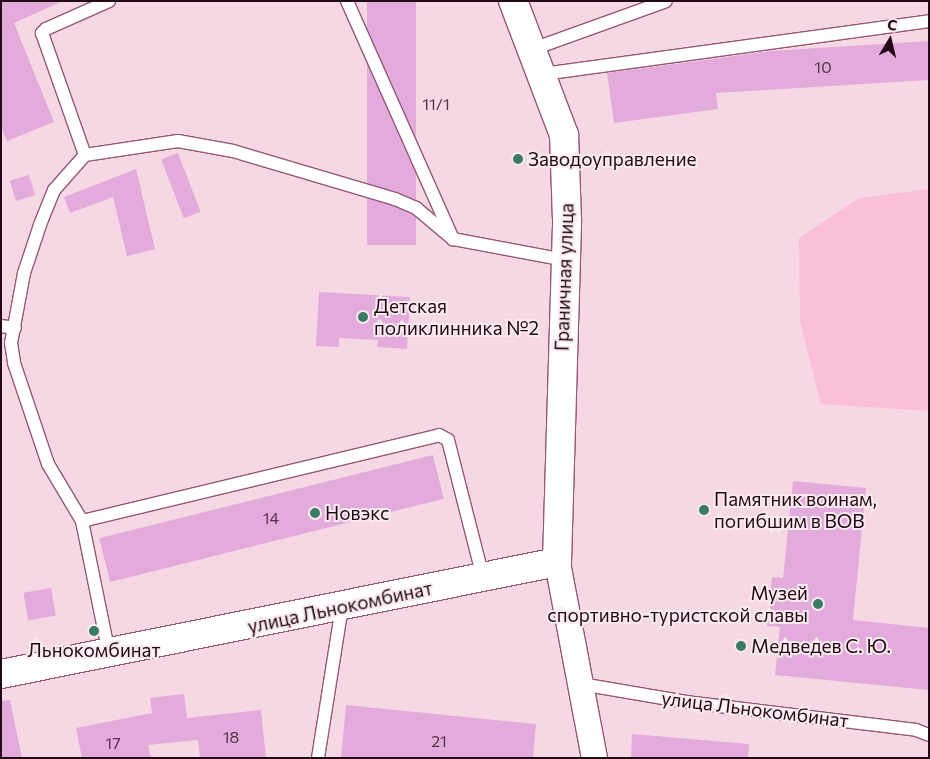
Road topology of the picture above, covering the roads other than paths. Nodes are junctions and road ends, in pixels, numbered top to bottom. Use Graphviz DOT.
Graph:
graph roads {
  1 [pos="109,1"];
  2 [pos="347,1"];
  3 [pos="513,1"];
  4 [pos="666,1"];
  5 [pos="929,21"];
  6 [pos="533,49"];
  7 [pos="543,74"];
  8 [pos="84,155"];
  9 [pos="453,239"];
  10 [pos="566,260"];
  11 [pos="1,326"];
  12 [pos="15,328"];
  13 [pos="82,521"];
  14 [pos="557,562"];
  15 [pos="483,577"];
  16 [pos="342,606"];
  17 [pos="109,654"];
  18 [pos="1,674"];
  19 [pos="580,684"];
  20 [pos="929,735"];
  21 [pos="318,758"];
  22 [pos="594,758"];
  1 -- 8 [label="lane"];
  2 -- 9 [label="lane"];
  3 -- 6 [label="street, Граничная улица"];
  4 -- 6 [label="lane"];
  5 -- 7 [label="lane"];
  6 -- 7 [label="street, Граничная улица"];
  7 -- 10 [label="street, Граничная улица"];
  8 -- 9 [label="lane"];
  8 -- 12 [label="lane"];
  9 -- 10 [label="lane"];
  10 -- 14 [label="street, Граничная улица"];
  11 -- 12 [label="lane"];
  12 -- 13 [label="lane"];
  13 -- 15 [label="lane"];
  13 -- 17 [label="lane"];
  14 -- 15 [label="street, улица Льнокомбинат"];
  14 -- 19 [label="street"];
  15 -- 16 [label="street, улица Льнокомбинат"];
  16 -- 17 [label="street, улица Льнокомбинат"];
  16 -- 21 [label="lane"];
  17 -- 18 [label="street, улица Льнокомбинат"];
  19 -- 20 [label="lane, улица Льнокомбинат"];
  19 -- 22 [label="street"];
}
